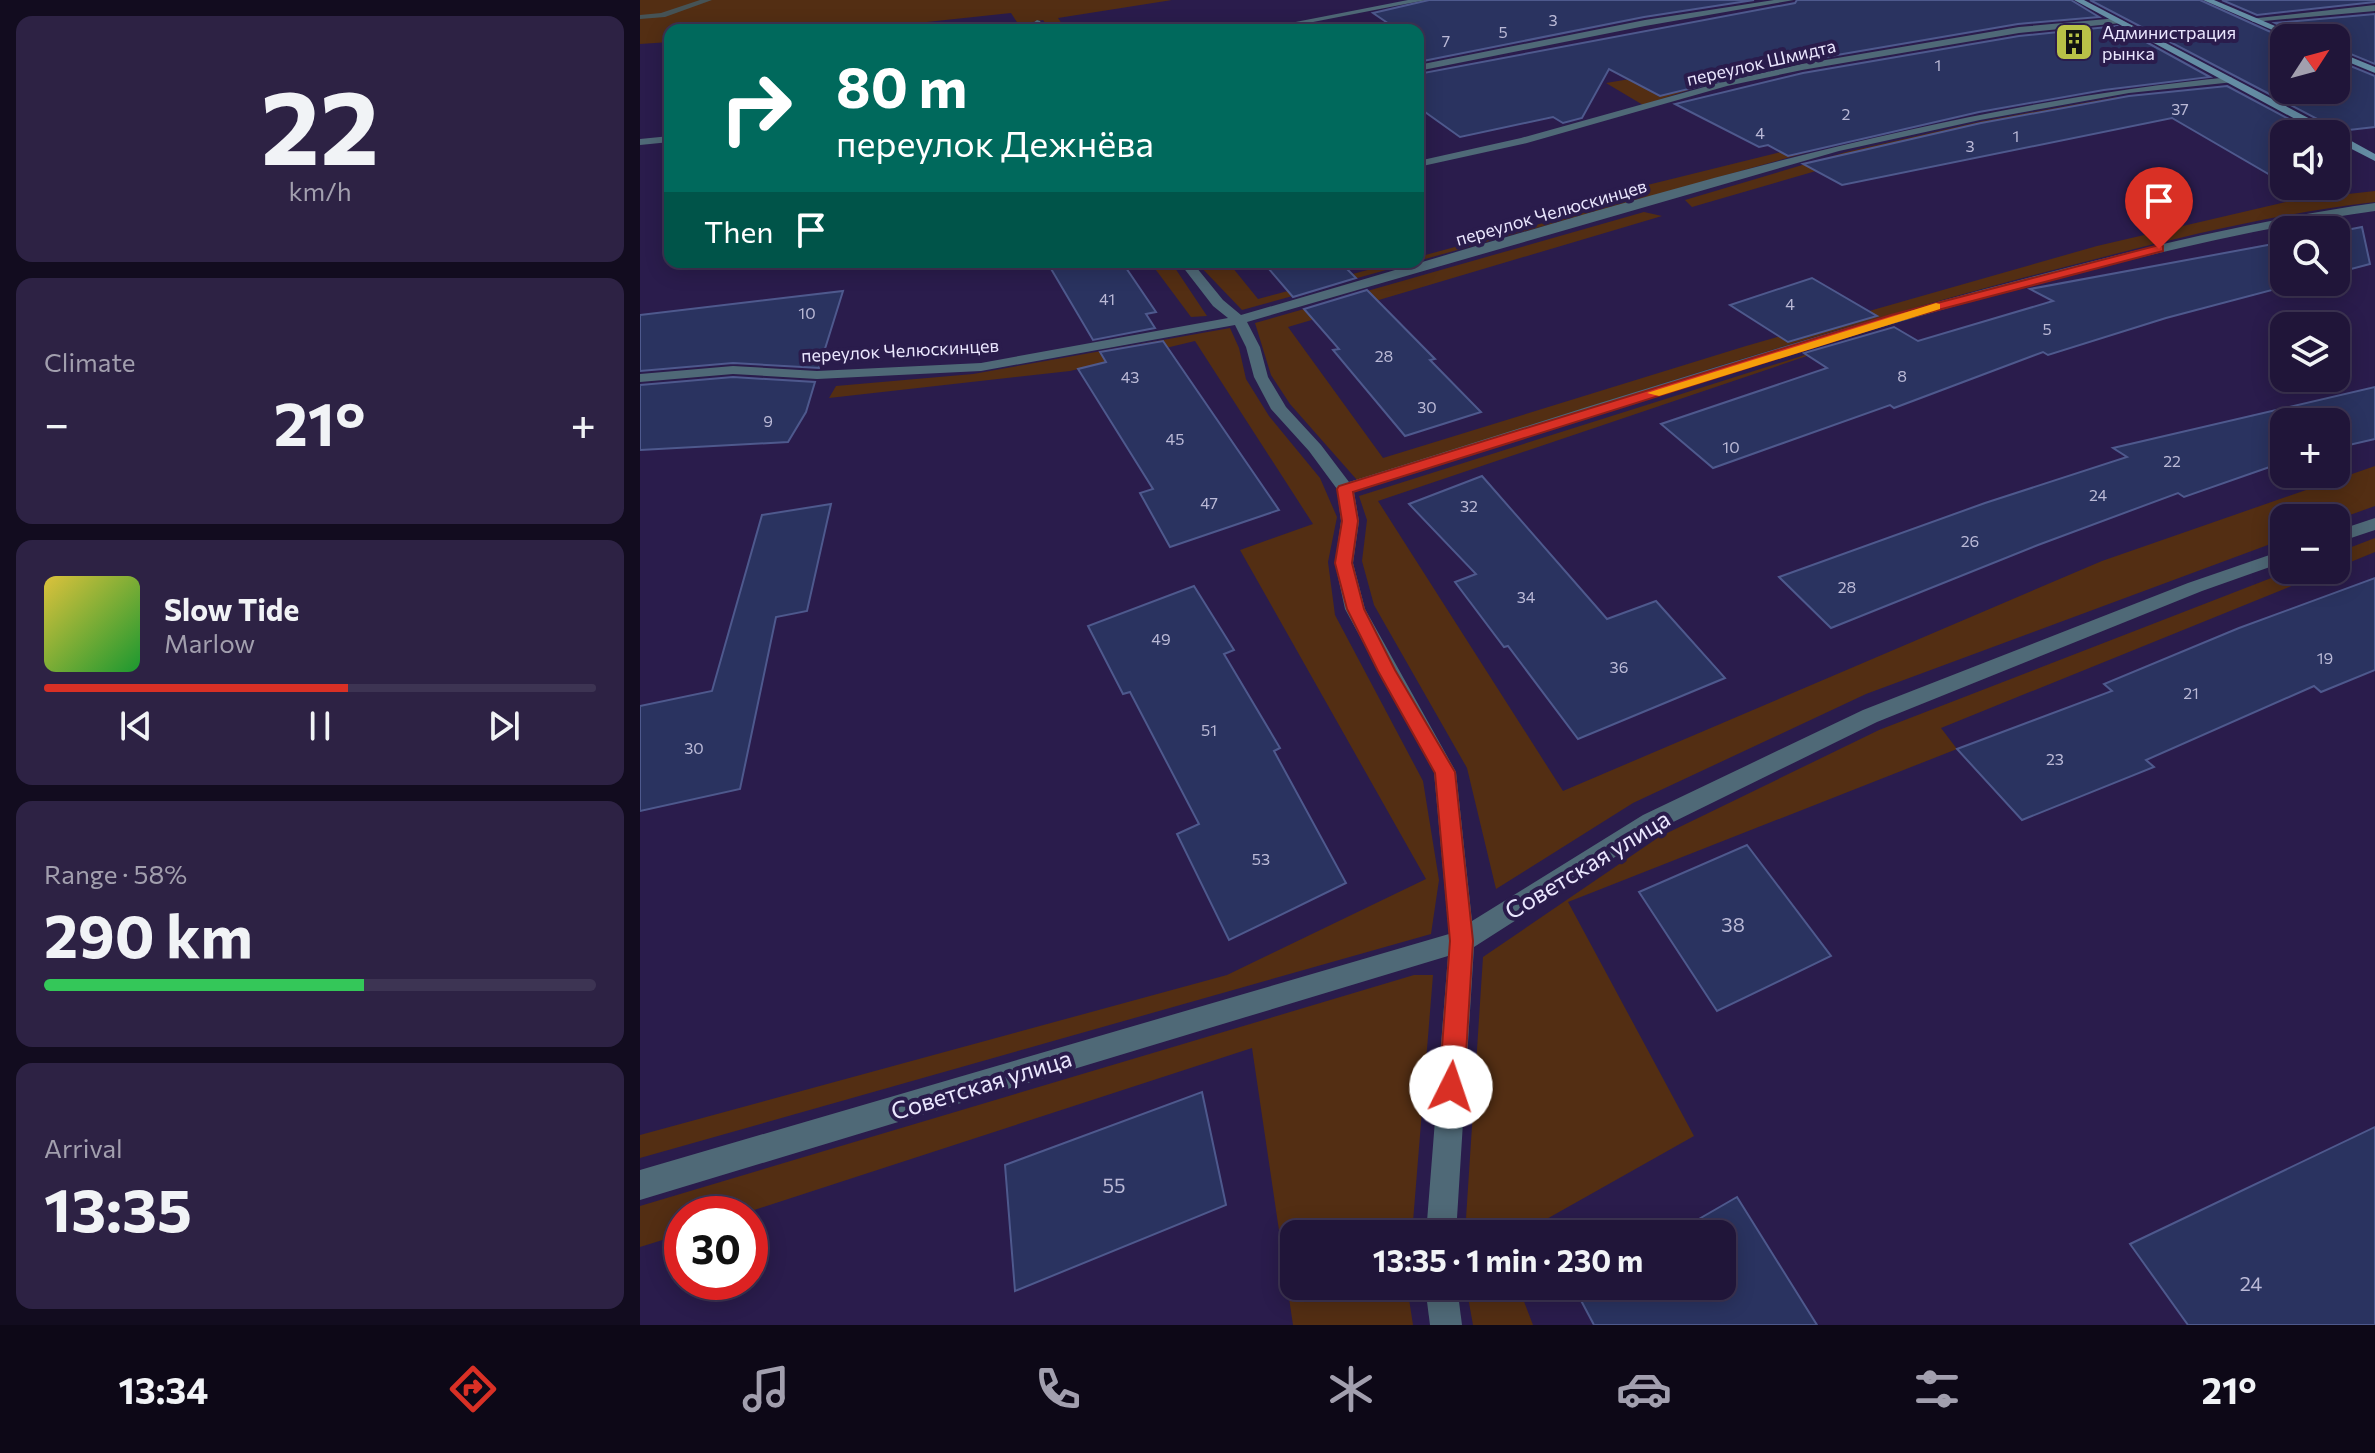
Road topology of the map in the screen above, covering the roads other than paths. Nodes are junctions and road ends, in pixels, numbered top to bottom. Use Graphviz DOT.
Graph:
graph roads {
  1 [pos="1422,0"];
  2 [pos="1790,0"];
  3 [pos="2078,0"];
  4 [pos="2207,0"];
  5 [pos="2375,8"];
  6 [pos="2253,19"];
  7 [pos="2118,21"];
  8 [pos="1291,24"];
  9 [pos="2270,26"];
  10 [pos="2350,60"];
  11 [pos="1424,67"];
  12 [pos="2375,70"];
  13 [pos="2231,80"];
  14 [pos="2305,120"];
  15 [pos="664,140"];
  16 [pos="640,142"];
  17 [pos="2350,145"];
  18 [pos="2375,158"];
  19 [pos="1424,163"];
  20 [pos="2375,207"];
  21 [pos="1424,267"];
  22 [pos="1190,268"];
  23 [pos="1420,268"];
  24 [pos="1239,320"];
  25 [pos="640,378"];
  26 [pos="1345,489"];
  27 [pos="2375,524"];
  28 [pos="2350,532"];
  29 [pos="2270,561"];
  30 [pos="1462,941"];
  31 [pos="640,1185"];
  32 [pos="1442,1220"];
  33 [pos="1443,1300"];
  34 [pos="1446,1325"];
  1 -- 8 [label="street"];
  2 -- 11 [label="street"];
  3 -- 7 [label="main road"];
  4 -- 6 [label="main road"];
  5 -- 6 [label="street"];
  6 -- 9 [label="main road"];
  7 -- 13 [label="main road"];
  7 -- 19 [label="street, переулок Шмидта"];
  10 -- 12 [label="main road"];
  13 -- 14 [label="main road"];
  13 -- 21 [label="street, переулок Челюскинцев"];
  15 -- 16 [label="street"];
  17 -- 18 [label="main road"];
  20 -- 26 [label="street"];
  22 -- 24 [label="street"];
  23 -- 24 [label="street, переулок Челюскинцев"];
  24 -- 25 [label="street, переулок Челюскинцев"];
  24 -- 26 [label="street"];
  26 -- 30 [label="street"];
  27 -- 28 [label="street"];
  29 -- 30 [label="street, Советская улица"];
  30 -- 31 [label="street, Советская улица"];
  30 -- 32 [label="street"];
  33 -- 34 [label="street"];
}
